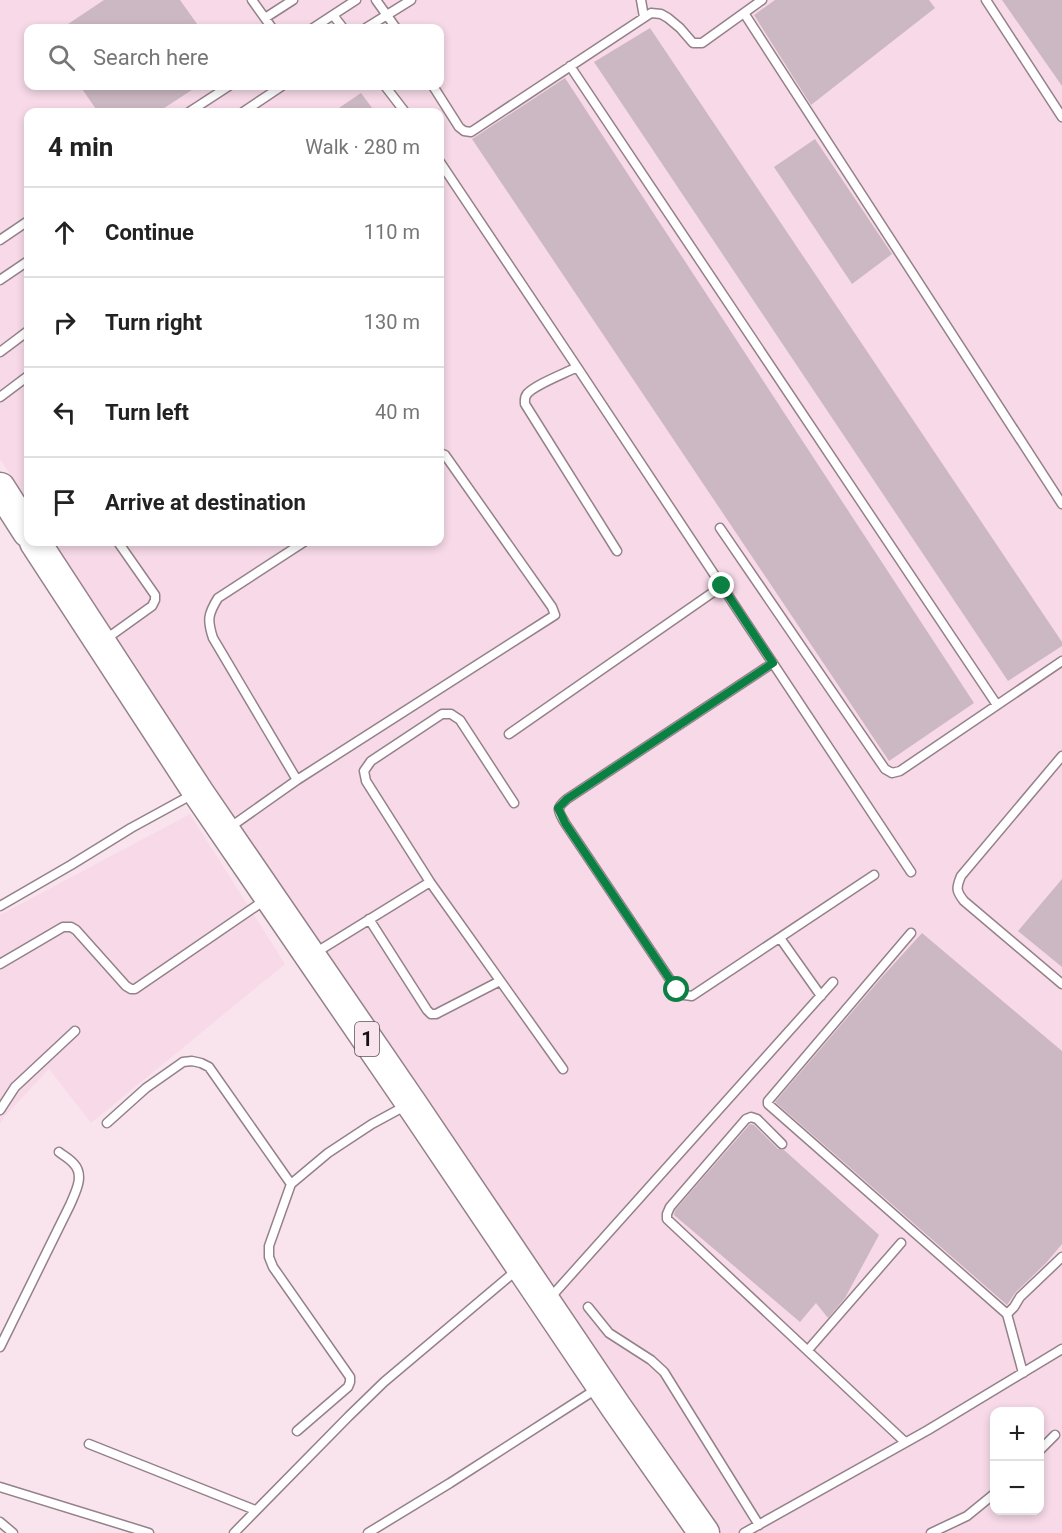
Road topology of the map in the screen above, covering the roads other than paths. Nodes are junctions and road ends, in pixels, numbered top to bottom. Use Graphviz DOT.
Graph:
graph roads {
  1 [pos="252,0"];
  2 [pos="293,0"];
  3 [pos="356,0"];
  4 [pos="376,0"];
  5 [pos="411,0"];
  6 [pos="641,0"];
  7 [pos="762,0"];
  8 [pos="986,0"];
  9 [pos="744,13"];
  10 [pos="333,15"];
  11 [pos="388,15"];
  12 [pos="644,17"];
  13 [pos="264,18"];
  14 [pos="269,24"];
  15 [pos="319,24"];
  16 [pos="340,24"];
  17 [pos="373,24"];
  18 [pos="394,24"];
  19 [pos="570,66"];
  20 [pos="222,90"];
  21 [pos="276,90"];
  22 [pos="388,90"];
  23 [pos="436,90"];
  24 [pos="195,108"];
  25 [pos="249,108"];
  26 [pos="402,108"];
  27 [pos="1062,117"];
  28 [pos="444,168"];
  29 [pos="24,224"];
  30 [pos="0,240"];
  31 [pos="24,264"];
  32 [pos="0,280"];
  33 [pos="24,334"];
  34 [pos="0,352"];
  35 [pos="578,367"];
  36 [pos="24,379"];
  37 [pos="0,397"];
  38 [pos="444,455"];
  39 [pos="0,488"];
  40 [pos="1062,504"];
  41 [pos="24,526"];
  42 [pos="720,528"];
  43 [pos="38,546"];
  44 [pos="121,546"];
  45 [pos="298,546"];
  46 [pos="617,551"];
  47 [pos="722,586"];
  48 [pos="100,642"];
  49 [pos="1062,661"];
  50 [pos="773,663"];
  51 [pos="997,705"];
  52 [pos="509,734"];
  53 [pos="1062,756"];
  54 [pos="297,780"];
  55 [pos="198,792"];
  56 [pos="514,803"];
  57 [pos="225,831"];
  58 [pos="911,872"];
  59 [pos="874,876"];
  60 [pos="430,882"];
  61 [pos="269,897"];
  62 [pos="0,906"];
  63 [pos="369,919"];
  64 [pos="911,933"];
  65 [pos="780,938"];
  66 [pos="310,956"];
  67 [pos="0,964"];
  68 [pos="500,981"];
  69 [pos="833,982"];
  70 [pos="1062,984"];
  71 [pos="821,996"];
  72 [pos="75,1031"];
  73 [pos="563,1070"];
  74 [pos="0,1110"];
  75 [pos="396,1112"];
  76 [pos="107,1123"];
  77 [pos="782,1144"];
  78 [pos="59,1152"];
  79 [pos="291,1184"];
  80 [pos="902,1243"];
  81 [pos="1062,1257"];
  82 [pos="521,1267"];
  83 [pos="545,1302"];
  84 [pos="588,1307"];
  85 [pos="1007,1314"];
  86 [pos="0,1347"];
  87 [pos="1062,1349"];
  88 [pos="808,1350"];
  89 [pos="1023,1373"];
  90 [pos="602,1386"];
  91 [pos="297,1431"];
  92 [pos="1054,1435"];
  93 [pos="905,1442"];
  94 [pos="89,1444"];
  95 [pos="1044,1446"];
  96 [pos="0,1487"];
  97 [pos="990,1497"];
  98 [pos="255,1510"];
  99 [pos="0,1522"];
  100 [pos="759,1525"];
  101 [pos="13,1533"];
  102 [pos="149,1533"];
  103 [pos="234,1533"];
  104 [pos="368,1533"];
  105 [pos="704,1533"];
  106 [pos="744,1533"];
  107 [pos="932,1533"];
  1 -- 13 [label="lane"];
  2 -- 13 [label="lane"];
  3 -- 10 [label="lane"];
  4 -- 11 [label="lane"];
  5 -- 11 [label="lane"];
  6 -- 12 [label="lane"];
  7 -- 9 [label="lane"];
  8 -- 27 [label="lane"];
  9 -- 12 [label="lane"];
  9 -- 40 [label="lane"];
  10 -- 15 [label="lane"];
  10 -- 16 [label="lane"];
  11 -- 17 [label="lane"];
  11 -- 18 [label="lane"];
  12 -- 19 [label="lane"];
  13 -- 14 [label="lane"];
  19 -- 23 [label="lane"];
  19 -- 51 [label="lane"];
  20 -- 24 [label="lane"];
  21 -- 25 [label="lane"];
  22 -- 26 [label="lane"];
  28 -- 35 [label="lane"];
  29 -- 30 [label="lane"];
  31 -- 32 [label="lane"];
  33 -- 34 [label="lane"];
  35 -- 46 [label="lane"];
  35 -- 47 [label="lane"];
  36 -- 37 [label="lane"];
  38 -- 54 [label="lane"];
  39 -- 41 [label="highway"];
  42 -- 51 [label="lane"];
  43 -- 48 [label="highway, 1"];
  44 -- 48 [label="lane"];
  45 -- 54 [label="lane"];
  47 -- 50 [label="lane"];
  47 -- 52 [label="lane"];
  48 -- 55 [label="highway, 1"];
  49 -- 51 [label="lane"];
  50 -- 58 [label="lane"];
  50 -- 65 [label="lane"];
  53 -- 70 [label="lane"];
  54 -- 57 [label="lane"];
  55 -- 57 [label="highway, 1"];
  55 -- 62 [label="lane"];
  56 -- 60 [label="lane"];
  57 -- 61 [label="highway, 1"];
  59 -- 65 [label="lane"];
  60 -- 63 [label="lane"];
  60 -- 68 [label="lane"];
  61 -- 66 [label="highway, 1"];
  61 -- 67 [label="lane"];
  63 -- 66 [label="lane"];
  63 -- 68 [label="lane"];
  64 -- 85 [label="lane"];
  65 -- 71 [label="lane"];
  66 -- 75 [label="highway, 1"];
  68 -- 73 [label="lane"];
  69 -- 71 [label="lane"];
  71 -- 83 [label="lane"];
  72 -- 74 [label="lane"];
  75 -- 79 [label="lane"];
  75 -- 82 [label="highway, 1"];
  76 -- 79 [label="lane"];
  77 -- 88 [label="lane"];
  78 -- 86 [label="lane"];
  79 -- 91 [label="lane"];
  80 -- 88 [label="lane"];
  81 -- 85 [label="lane"];
  82 -- 83 [label="highway, 1"];
  82 -- 98 [label="lane"];
  83 -- 90 [label="highway, 1"];
  84 -- 100 [label="lane"];
  85 -- 89 [label="lane"];
  87 -- 89 [label="lane"];
  88 -- 93 [label="lane"];
  89 -- 93 [label="lane"];
  90 -- 104 [label="lane"];
  90 -- 105 [label="highway, 1"];
  92 -- 95 [label="lane"];
  93 -- 100 [label="lane"];
  94 -- 98 [label="lane"];
  96 -- 102 [label="lane"];
  97 -- 107 [label="lane"];
  98 -- 103 [label="lane"];
  99 -- 101 [label="lane"];
  100 -- 106 [label="lane"];
}
